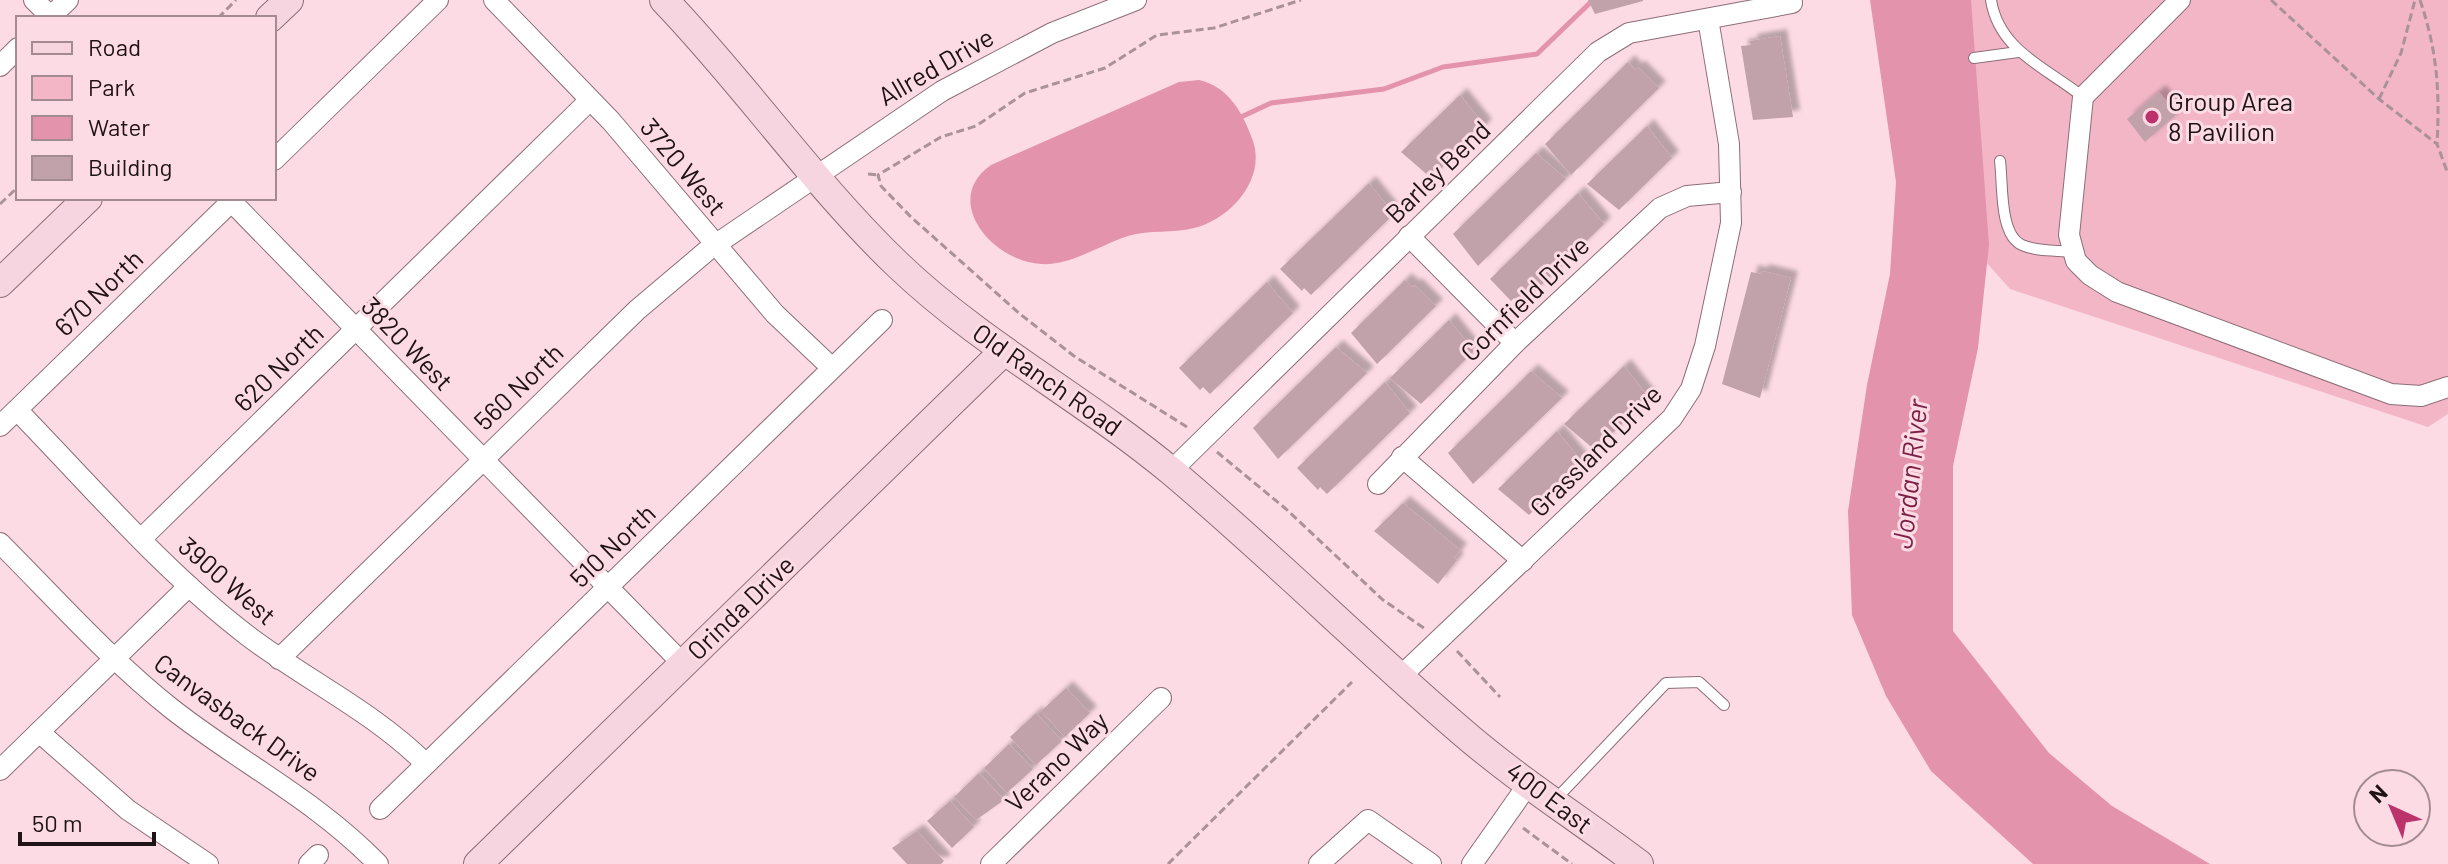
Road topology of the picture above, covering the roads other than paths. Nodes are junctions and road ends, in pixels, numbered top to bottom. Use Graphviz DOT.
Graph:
graph roads {
  1 [pos="34,0"];
  2 [pos="68,0"];
  3 [pos="289,0"];
  4 [pos="438,0"];
  5 [pos="494,0"];
  6 [pos="664,0"];
  7 [pos="1136,0"];
  8 [pos="1991,0"];
  9 [pos="2180,0"];
  10 [pos="1792,3"];
  11 [pos="49,16"];
  12 [pos="53,16"];
  13 [pos="272,16"];
  14 [pos="1708,19"];
  15 [pos="16,50"];
  16 [pos="2018,52"];
  17 [pos="1974,58"];
  18 [pos="0,66"];
  19 [pos="2083,97"];
  20 [pos="590,100"];
  21 [pos="276,158"];
  22 [pos="2000,161"];
  23 [pos="814,176"];
  24 [pos="1731,192"];
  25 [pos="86,200"];
  26 [pos="230,200"];
  27 [pos="232,200"];
  28 [pos="1409,236"];
  29 [pos="715,245"];
  30 [pos="2073,252"];
  31 [pos="0,283"];
  32 [pos="882,320"];
  33 [pos="356,329"];
  34 [pos="1515,343"];
  35 [pos="1003,352"];
  36 [pos="832,368"];
  37 [pos="2448,387"];
  38 [pos="17,410"];
  39 [pos="0,426"];
  40 [pos="1402,457"];
  41 [pos="482,459"];
  42 [pos="1171,471"];
  43 [pos="1378,484"];
  44 [pos="142,538"];
  45 [pos="0,543"];
  46 [pos="1523,561"];
  47 [pos="189,586"];
  48 [pos="608,587"];
  49 [pos="114,658"];
  50 [pos="279,659"];
  51 [pos="683,664"];
  52 [pos="1402,675"];
  53 [pos="1161,698"];
  54 [pos="1724,705"];
  55 [pos="1461,731"];
  56 [pos="39,732"];
  57 [pos="426,764"];
  58 [pos="0,770"];
  59 [pos="1529,783"];
  60 [pos="1553,801"];
  61 [pos="380,809"];
  62 [pos="208,864"];
  63 [pos="378,864"];
  64 [pos="478,864"];
  65 [pos="991,864"];
  66 [pos="1319,864"];
  67 [pos="1431,864"];
  68 [pos="1472,864"];
  69 [pos="1639,864"];
  1 -- 11 [label="street"];
  2 -- 12 [label="street"];
  3 -- 13 [label="street"];
  4 -- 21 [label="street"];
  5 -- 20 [label="street, 3720 West"];
  6 -- 23 [label="street, Old Ranch Road"];
  7 -- 23 [label="street, Allred Drive"];
  8 -- 16 [label="lane"];
  9 -- 19 [label="street"];
  10 -- 14 [label="street, Barley Bend"];
  14 -- 24 [label="street, Grassland Drive"];
  14 -- 28 [label="street, Barley Bend"];
  15 -- 18 [label="street"];
  16 -- 17 [label="lane"];
  16 -- 19 [label="lane"];
  19 -- 30 [label="street"];
  20 -- 29 [label="street, 3720 West"];
  20 -- 33 [label="street, 620 North"];
  22 -- 30 [label="lane"];
  23 -- 29 [label="street, 560 North"];
  23 -- 35 [label="street, Old Ranch Road"];
  24 -- 34 [label="street, Cornfield Drive"];
  24 -- 46 [label="street, Grassland Drive"];
  25 -- 31 [label="street"];
  26 -- 38 [label="street, 670 North"];
  27 -- 33 [label="street, 3820 West"];
  28 -- 34 [label="street"];
  28 -- 42 [label="street, Barley Bend"];
  29 -- 36 [label="street, 3720 West"];
  29 -- 41 [label="street, 560 North"];
  30 -- 37 [label="street"];
  32 -- 36 [label="street, 510 North"];
  33 -- 41 [label="street, 3820 West"];
  33 -- 44 [label="street, 620 North"];
  34 -- 40 [label="street, Cornfield Drive"];
  35 -- 42 [label="street, Old Ranch Road"];
  35 -- 51 [label="street, Orinda Drive"];
  36 -- 48 [label="street, 510 North"];
  38 -- 39 [label="street, 670 North"];
  38 -- 44 [label="street, 3900 West"];
  40 -- 43 [label="street, Cornfield Drive"];
  40 -- 46 [label="street"];
  41 -- 48 [label="street, 3820 West"];
  41 -- 50 [label="street, 560 North"];
  42 -- 52 [label="street, Old Ranch Road"];
  44 -- 47 [label="street, 3900 West"];
  45 -- 49 [label="street, Canvasback Drive"];
  46 -- 52 [label="street, Grassland Drive"];
  47 -- 49 [label="street"];
  47 -- 50 [label="street, 3900 West"];
  48 -- 51 [label="street, 3820 West"];
  48 -- 57 [label="street, 510 North"];
  49 -- 56 [label="street"];
  49 -- 63 [label="street, Canvasback Drive"];
  50 -- 57 [label="street, 3900 West"];
  51 -- 64 [label="street, Orinda Drive"];
  52 -- 55 [label="street, Old Ranch Road"];
  53 -- 65 [label="street, Verano Way"];
  54 -- 60 [label="lane"];
  55 -- 59 [label="street, 400 East"];
  56 -- 58 [label="street"];
  56 -- 62 [label="street"];
  57 -- 61 [label="street, 510 North"];
  59 -- 60 [label="street, 400 East"];
  59 -- 68 [label="street"];
  60 -- 69 [label="street, 400 East"];
  66 -- 67 [label="street"];
}
